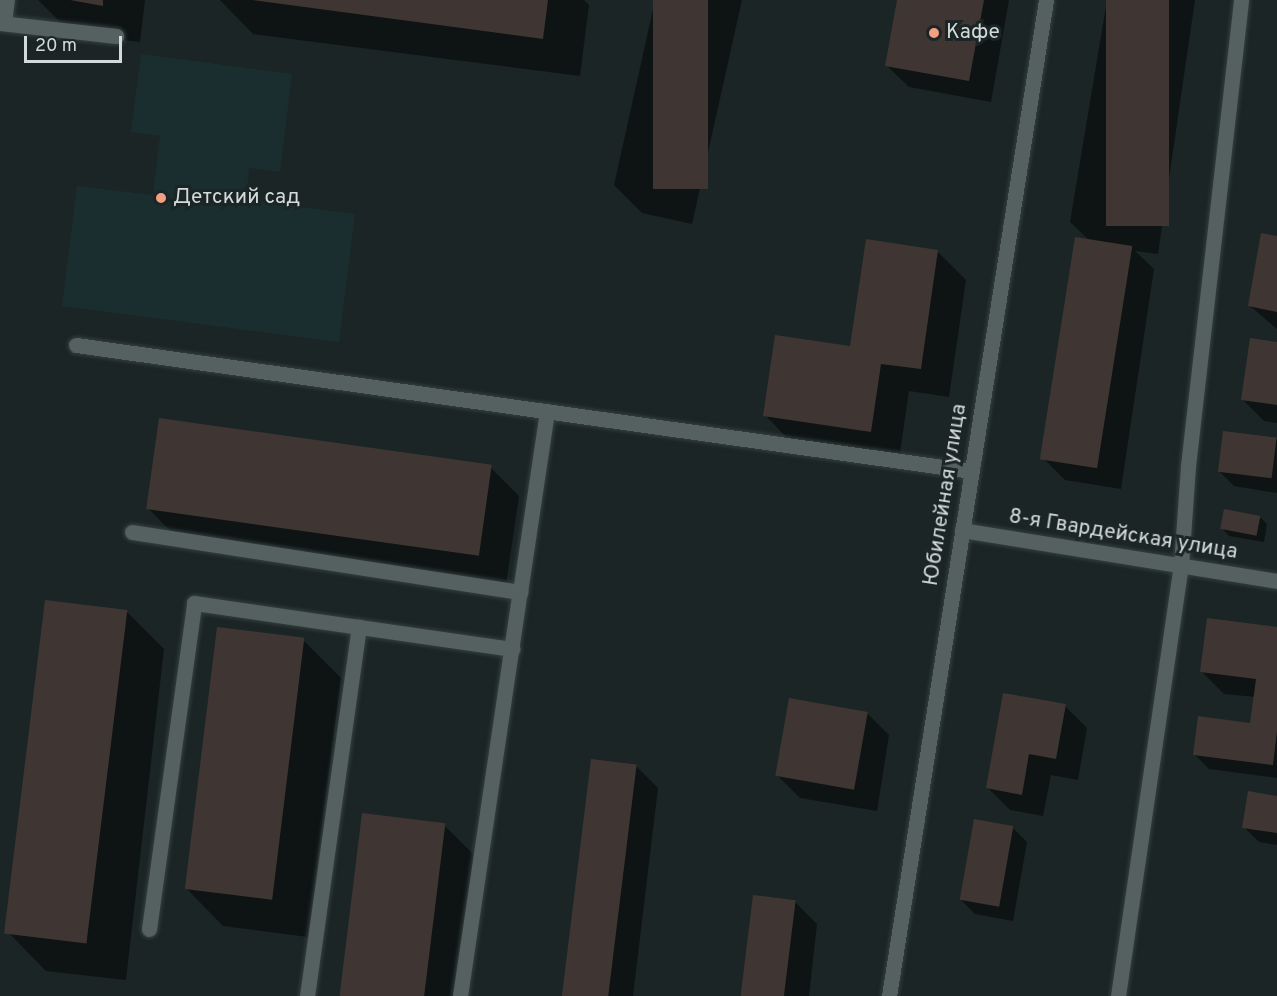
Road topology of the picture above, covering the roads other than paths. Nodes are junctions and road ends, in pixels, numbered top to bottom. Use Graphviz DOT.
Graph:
graph roads {
  1 [pos="7,0"];
  2 [pos="1046,0"];
  3 [pos="1241,0"];
  4 [pos="2,23"];
  5 [pos="116,36"];
  6 [pos="76,345"];
  7 [pos="547,411"];
  8 [pos="971,471"];
  9 [pos="962,530"];
  10 [pos="132,532"];
  11 [pos="1181,566"];
  12 [pos="1277,581"];
  13 [pos="520,592"];
  14 [pos="359,627"];
  15 [pos="512,649"];
  16 [pos="149,929"];
  17 [pos="307,996"];
  18 [pos="460,996"];
  19 [pos="890,996"];
  20 [pos="1118,996"];
  1 -- 4 [label="street"];
  2 -- 8 [label="street, Юбилейная улица"];
  3 -- 11 [label="street"];
  4 -- 5 [label="street"];
  6 -- 7 [label="street"];
  7 -- 8 [label="street"];
  7 -- 13 [label="street"];
  8 -- 9 [label="street, Юбилейная улица"];
  9 -- 11 [label="street, 8-я Гвардейская улица"];
  9 -- 19 [label="street, Юбилейная улица"];
  10 -- 13 [label="street"];
  11 -- 12 [label="street, 8-я Гвардейская улица"];
  11 -- 20 [label="street"];
  13 -- 15 [label="street"];
  14 -- 15 [label="street"];
  14 -- 16 [label="street"];
  14 -- 17 [label="street"];
  15 -- 18 [label="street"];
}
